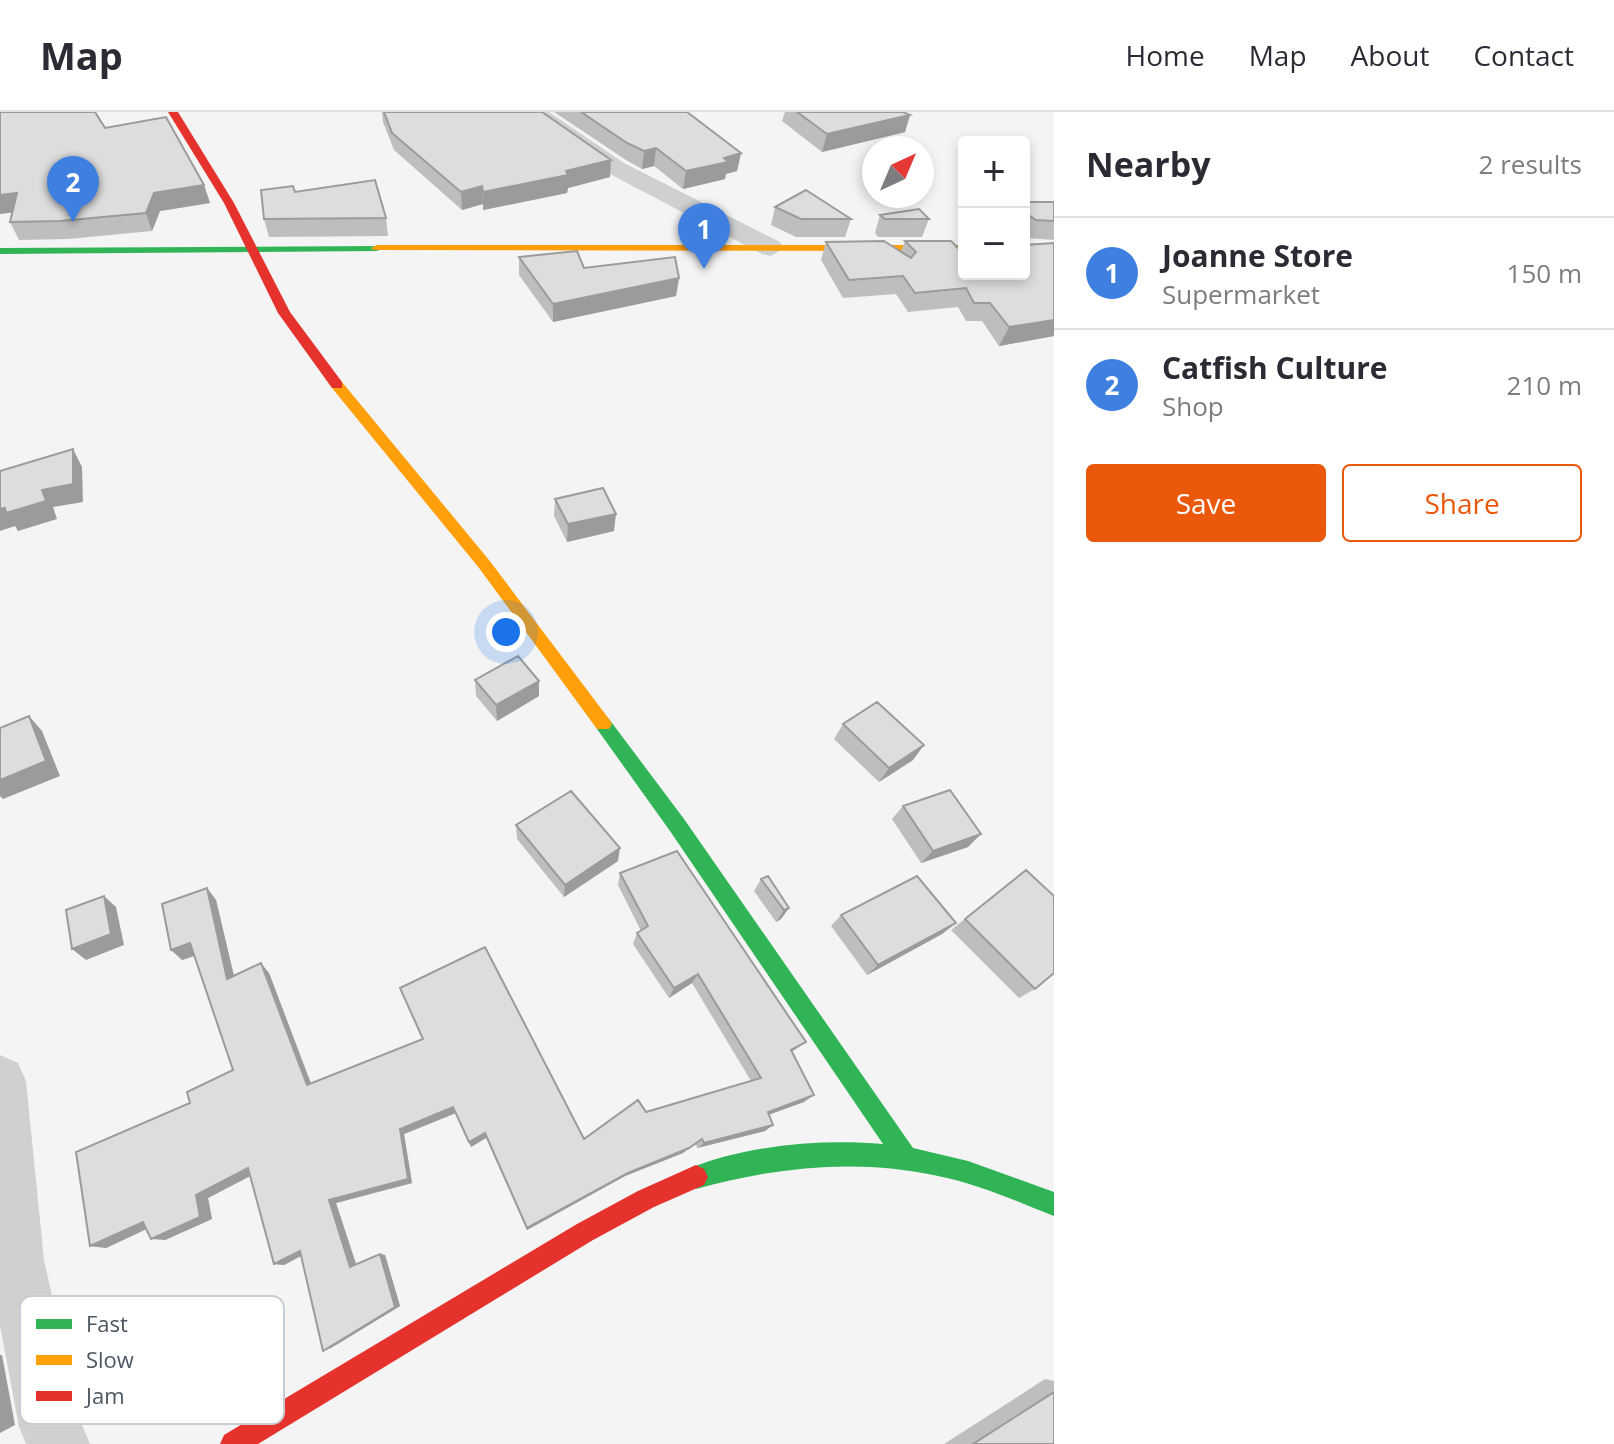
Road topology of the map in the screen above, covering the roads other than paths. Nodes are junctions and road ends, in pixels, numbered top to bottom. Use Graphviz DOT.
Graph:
graph roads {
  1 [pos="173,112"];
  2 [pos="534,112"];
  3 [pos="771,248"];
  4 [pos="958,248"];
  5 [pos="249,249"];
  6 [pos="0,251"];
  7 [pos="0,1081"];
  8 [pos="906,1158"];
  9 [pos="1054,1204"];
  10 [pos="23,1296"];
  11 [pos="284,1417"];
  12 [pos="49,1424"];
  13 [pos="271,1424"];
  14 [pos="59,1444"];
  15 [pos="233,1444"];
  1 -- 5 [label="street"];
  2 -- 3 [label="street"];
  3 -- 4 [label="street"];
  3 -- 5 [label="street"];
  5 -- 6 [label="street"];
  5 -- 8 [label="street"];
  7 -- 10 [label="street"];
  8 -- 9 [label="street"];
  8 -- 11 [label="street"];
  12 -- 14 [label="street"];
  13 -- 15 [label="street"];
}
